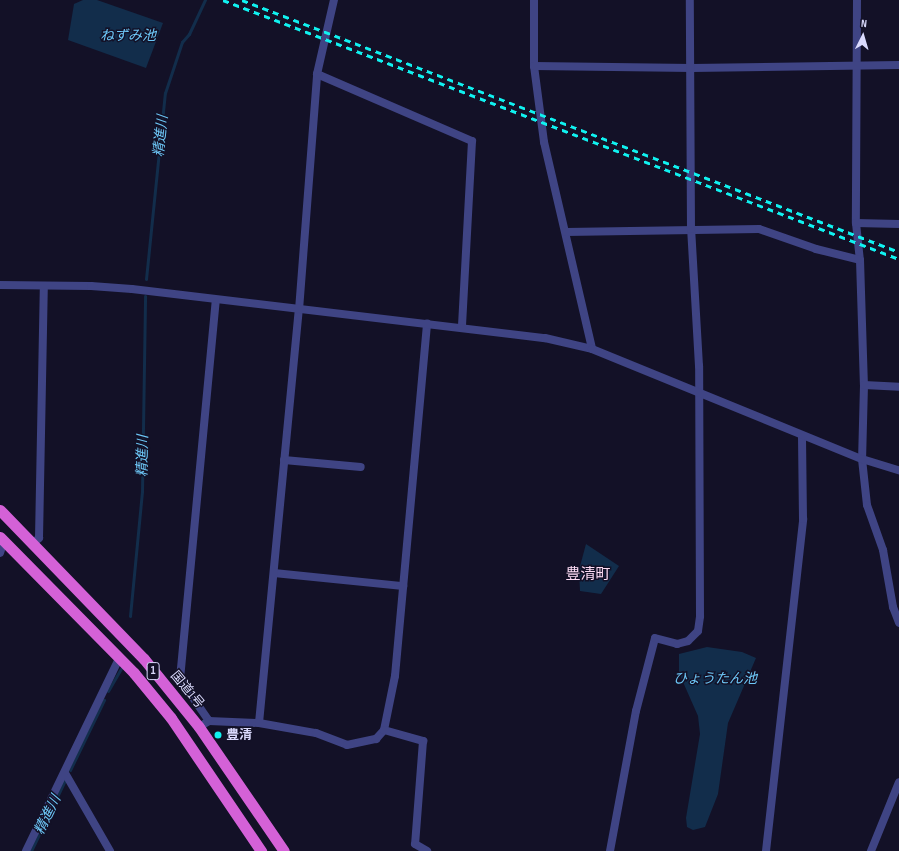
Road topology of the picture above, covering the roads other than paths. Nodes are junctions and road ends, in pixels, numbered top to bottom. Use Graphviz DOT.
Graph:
graph roads {
  1 [pos="334,0"];
  2 [pos="534,0"];
  3 [pos="690,0"];
  4 [pos="857,0"];
  5 [pos="899,65"];
  6 [pos="534,66"];
  7 [pos="857,66"];
  8 [pos="692,68"];
  9 [pos="317,74"];
  10 [pos="856,223"];
  11 [pos="899,224"];
  12 [pos="691,229"];
  13 [pos="566,232"];
  14 [pos="860,260"];
  15 [pos="0,285"];
  16 [pos="44,286"];
  17 [pos="216,301"];
  18 [pos="299,310"];
  19 [pos="427,323"];
  20 [pos="462,328"];
  21 [pos="592,349"];
  22 [pos="864,385"];
  23 [pos="899,387"];
  24 [pos="699,394"];
  25 [pos="802,436"];
  26 [pos="862,459"];
  27 [pos="284,460"];
  28 [pos="361,468"];
  29 [pos="899,470"];
  30 [pos="0,510"];
  31 [pos="2,539"];
  32 [pos="32,545"];
  33 [pos="0,553"];
  34 [pos="274,573"];
  35 [pos="403,586"];
  36 [pos="899,623"];
  37 [pos="119,659"];
  38 [pos="259,723"];
  39 [pos="204,724"];
  40 [pos="384,730"];
  41 [pos="65,773"];
  42 [pos="899,782"];
  43 [pos="26,851"];
  44 [pos="110,851"];
  45 [pos="261,851"];
  46 [pos="284,851"];
  47 [pos="427,851"];
  48 [pos="610,851"];
  49 [pos="766,851"];
  50 [pos="871,851"];
  1 -- 9 [label="street"];
  2 -- 6 [label="street"];
  3 -- 8 [label="street"];
  4 -- 7 [label="street"];
  5 -- 7 [label="street"];
  6 -- 8 [label="street"];
  6 -- 13 [label="street"];
  7 -- 8 [label="street"];
  7 -- 10 [label="street"];
  8 -- 12 [label="street"];
  9 -- 18 [label="street"];
  9 -- 20 [label="street"];
  10 -- 11 [label="street"];
  10 -- 14 [label="street"];
  12 -- 13 [label="street"];
  12 -- 14 [label="street"];
  12 -- 24 [label="street"];
  13 -- 21 [label="street"];
  14 -- 22 [label="street"];
  15 -- 16 [label="street"];
  16 -- 17 [label="street"];
  16 -- 32 [label="street"];
  17 -- 18 [label="street"];
  17 -- 39 [label="street"];
  18 -- 19 [label="street"];
  18 -- 27 [label="street"];
  19 -- 20 [label="street"];
  19 -- 35 [label="street"];
  20 -- 21 [label="street"];
  21 -- 24 [label="street"];
  22 -- 23 [label="street"];
  22 -- 26 [label="street"];
  24 -- 25 [label="street"];
  24 -- 48 [label="street"];
  25 -- 26 [label="street"];
  25 -- 49 [label="street"];
  26 -- 29 [label="street"];
  26 -- 36 [label="street"];
  27 -- 28 [label="street"];
  27 -- 34 [label="street"];
  30 -- 32 [label="highway, 国道1号 / 1"];
  31 -- 33 [label="street"];
  31 -- 37 [label="highway, 1"];
  32 -- 39 [label="highway, 国道1号 / 1"];
  34 -- 35 [label="street"];
  34 -- 38 [label="street"];
  35 -- 40 [label="street"];
  37 -- 41 [label="street"];
  37 -- 45 [label="highway, 1"];
  38 -- 39 [label="street"];
  38 -- 40 [label="street"];
  39 -- 46 [label="highway, 国道1号 / 1"];
  40 -- 47 [label="street"];
  41 -- 43 [label="street"];
  41 -- 44 [label="street"];
  42 -- 50 [label="street"];
}
